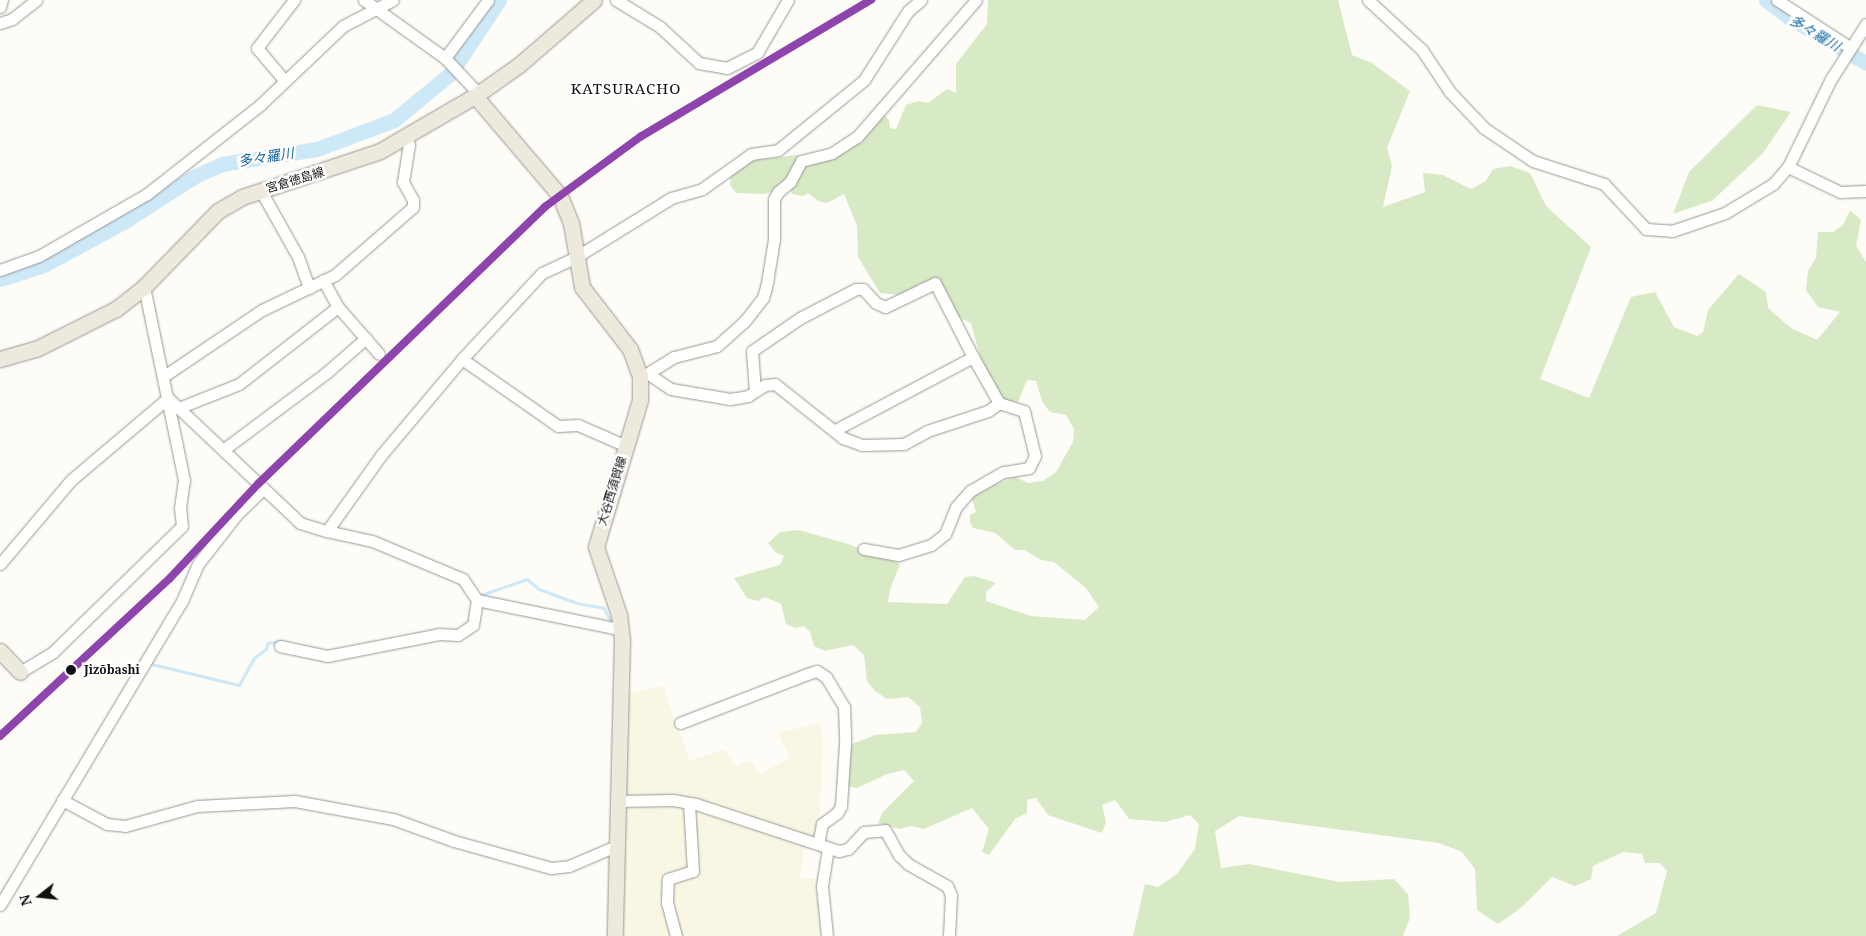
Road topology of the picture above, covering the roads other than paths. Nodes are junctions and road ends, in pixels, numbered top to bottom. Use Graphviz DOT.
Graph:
graph roads {
  1 [pos="2,0"];
  2 [pos="36,0"];
  3 [pos="294,0"];
  4 [pos="364,0"];
  5 [pos="393,0"];
  6 [pos="488,0"];
  7 [pos="594,0"];
  8 [pos="616,0"];
  9 [pos="788,0"];
  10 [pos="921,0"];
  11 [pos="976,0"];
  12 [pos="1368,0"];
  13 [pos="1777,0"];
  14 [pos="0,8"];
  15 [pos="374,9"];
  16 [pos="0,23"];
  17 [pos="1866,24"];
  18 [pos="1849,52"];
  19 [pos="447,60"];
  20 [pos="284,80"];
  21 [pos="475,96"];
  22 [pos="407,137"];
  23 [pos="1788,167"];
  24 [pos="1866,190"];
  25 [pos="261,191"];
  26 [pos="576,257"];
  27 [pos="0,270"];
  28 [pos="323,280"];
  29 [pos="144,287"];
  30 [pos="309,288"];
  31 [pos="338,307"];
  32 [pos="366,338"];
  33 [pos="379,354"];
  34 [pos="973,357"];
  35 [pos="0,359"];
  36 [pos="462,359"];
  37 [pos="645,375"];
  38 [pos="164,376"];
  39 [pos="755,391"];
  40 [pos="168,398"];
  41 [pos="1000,403"];
  42 [pos="181,407"];
  43 [pos="835,430"];
  44 [pos="626,446"];
  45 [pos="223,450"];
  46 [pos="264,488"];
  47 [pos="327,531"];
  48 [pos="864,549"];
  49 [pos="0,564"];
  50 [pos="477,600"];
  51 [pos="621,626"];
  52 [pos="280,646"];
  53 [pos="0,650"];
  54 [pos="20,672"];
  55 [pos="680,723"];
  56 [pos="62,800"];
  57 [pos="617,801"];
  58 [pos="689,803"];
  59 [pos="616,846"];
  60 [pos="823,846"];
  61 [pos="0,905"];
  62 [pos="615,936"];
  63 [pos="676,936"];
  64 [pos="827,936"];
  65 [pos="949,936"];
  1 -- 14 [label="street"];
  2 -- 16 [label="street"];
  3 -- 20 [label="street"];
  4 -- 15 [label="street"];
  5 -- 15 [label="street"];
  6 -- 19 [label="street"];
  7 -- 21 [label="main road, 宮倉徳島線"];
  8 -- 9 [label="street"];
  10 -- 26 [label="street"];
  11 -- 37 [label="street"];
  12 -- 23 [label="street"];
  13 -- 18 [label="street"];
  15 -- 19 [label="street"];
  15 -- 20 [label="street"];
  17 -- 18 [label="street"];
  18 -- 23 [label="street"];
  19 -- 21 [label="street"];
  20 -- 27 [label="street"];
  21 -- 22 [label="main road, 宮倉徳島線"];
  21 -- 26 [label="main road, 大谷西須賀線"];
  22 -- 25 [label="main road, 宮倉徳島線"];
  22 -- 28 [label="street"];
  23 -- 24 [label="street"];
  25 -- 29 [label="main road, 宮倉徳島線"];
  25 -- 30 [label="street"];
  26 -- 36 [label="street"];
  26 -- 37 [label="main road, 大谷西須賀線"];
  28 -- 30 [label="street"];
  28 -- 31 [label="street"];
  29 -- 35 [label="main road, 宮倉徳島線"];
  29 -- 38 [label="street"];
  30 -- 38 [label="street"];
  31 -- 32 [label="street"];
  31 -- 42 [label="street"];
  32 -- 33 [label="street"];
  32 -- 45 [label="street"];
  34 -- 39 [label="street"];
  34 -- 41 [label="street"];
  34 -- 43 [label="street"];
  36 -- 44 [label="street"];
  36 -- 47 [label="street"];
  37 -- 39 [label="street"];
  37 -- 44 [label="main road, 大谷西須賀線"];
  38 -- 40 [label="street"];
  39 -- 43 [label="street"];
  40 -- 42 [label="street"];
  40 -- 49 [label="street"];
  40 -- 54 [label="street"];
  41 -- 43 [label="street"];
  41 -- 48 [label="street"];
  42 -- 45 [label="street"];
  44 -- 51 [label="main road, 大谷西須賀線"];
  45 -- 46 [label="street"];
  46 -- 47 [label="street"];
  46 -- 56 [label="street"];
  47 -- 50 [label="street"];
  50 -- 51 [label="street"];
  50 -- 52 [label="street"];
  51 -- 57 [label="main road, 大谷西須賀線"];
  53 -- 54 [label="main road"];
  55 -- 60 [label="street"];
  56 -- 59 [label="street"];
  56 -- 61 [label="street"];
  57 -- 58 [label="street"];
  57 -- 59 [label="main road, 大谷西須賀線"];
  58 -- 60 [label="street"];
  58 -- 63 [label="street"];
  59 -- 62 [label="main road, 大谷西須賀線"];
  60 -- 64 [label="street"];
  60 -- 65 [label="street"];
}
